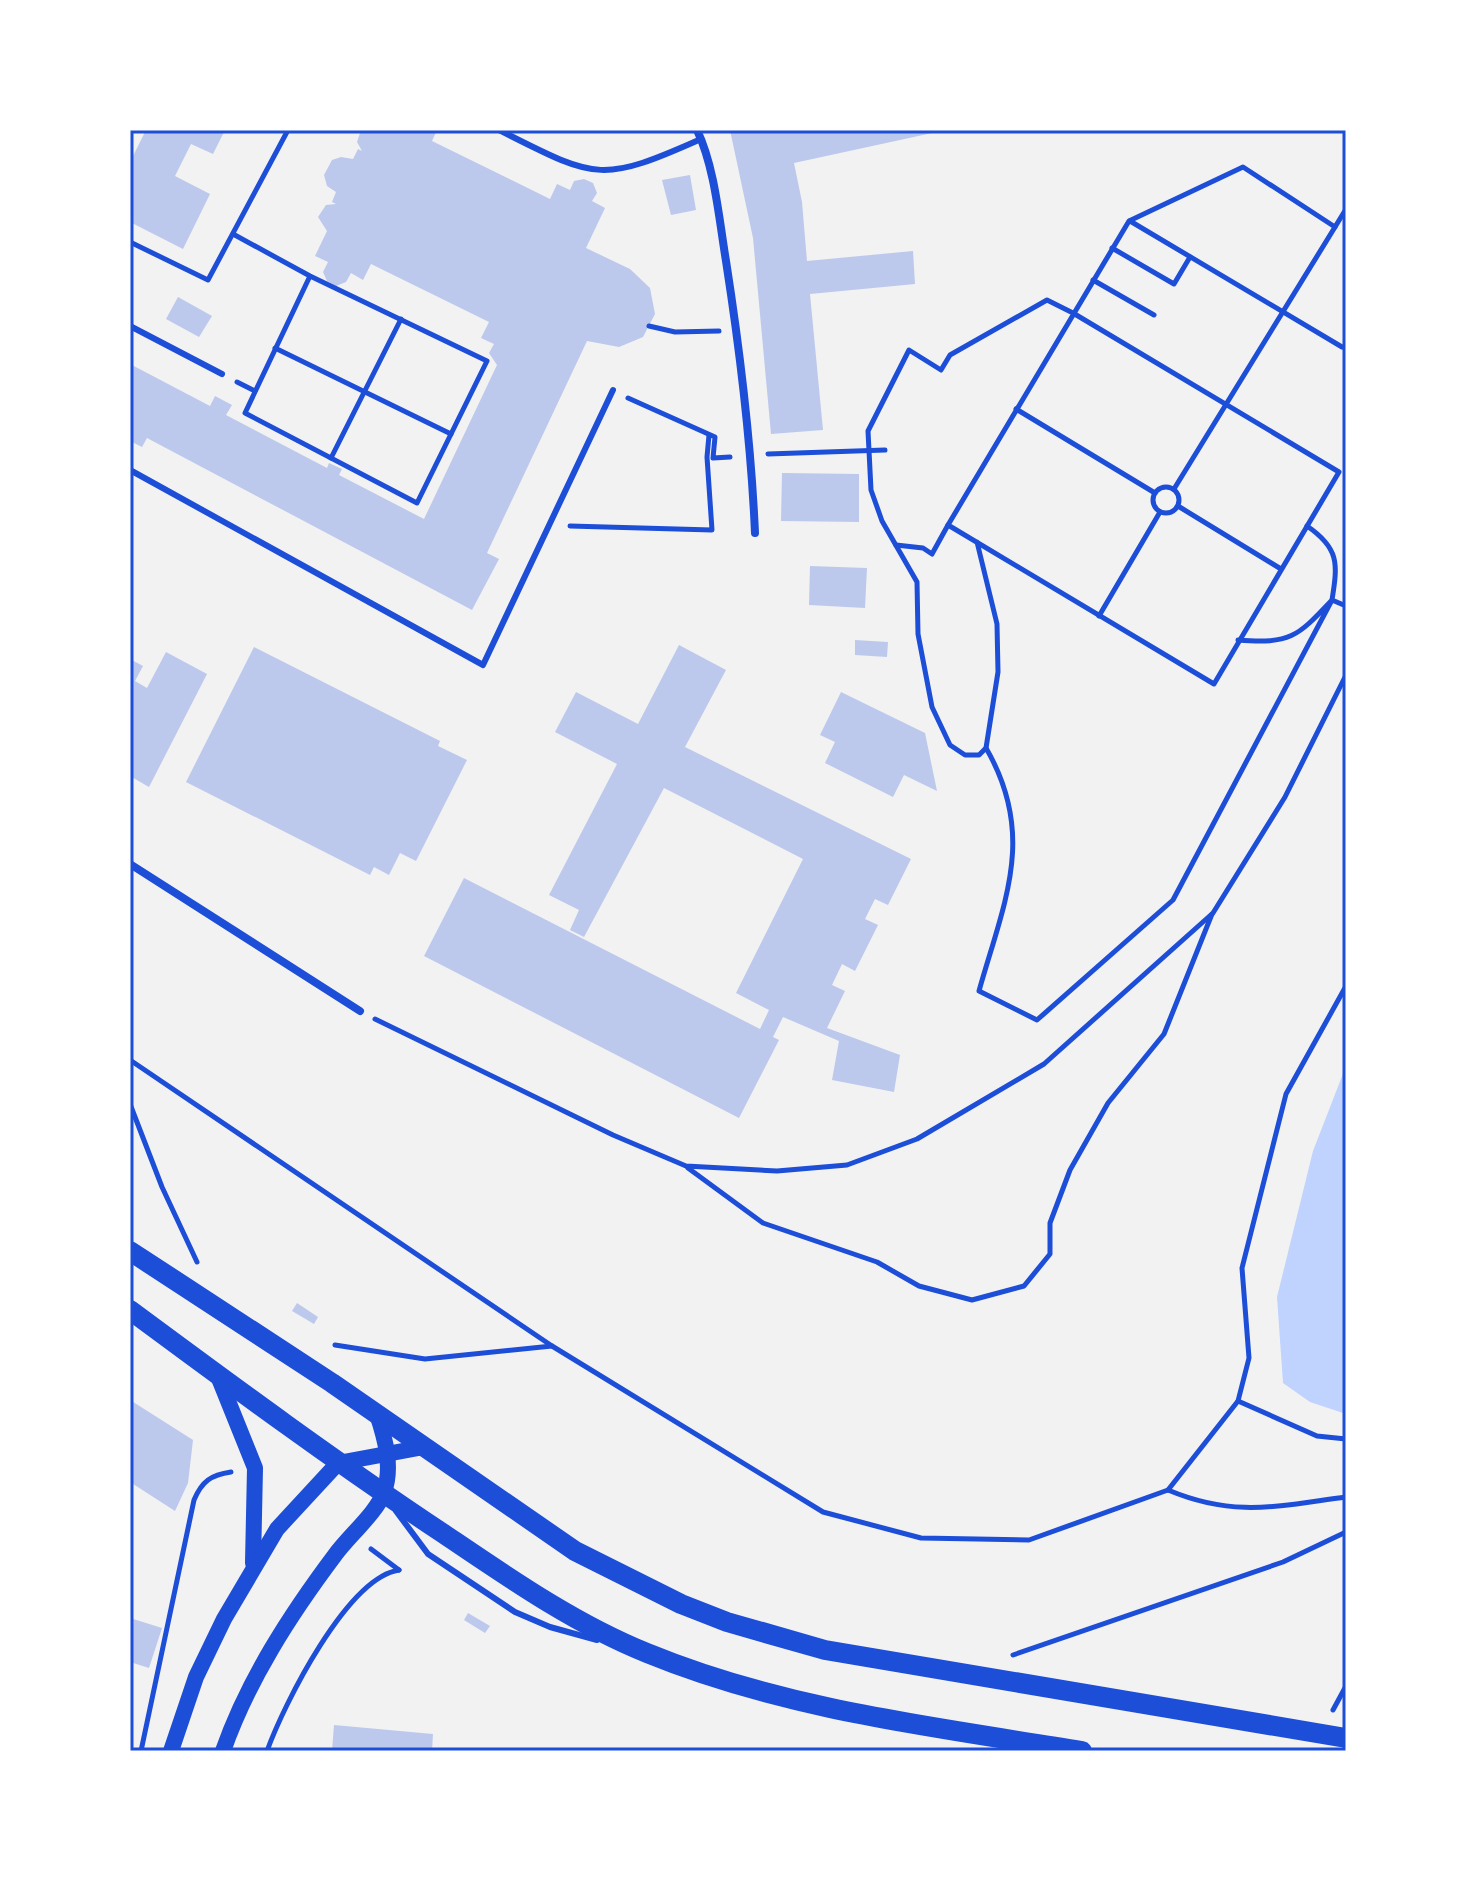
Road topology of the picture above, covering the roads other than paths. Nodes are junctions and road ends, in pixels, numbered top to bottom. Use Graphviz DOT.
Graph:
graph roads {
  1 [pos="499,130"];
  2 [pos="699,134"];
  3 [pos="130,326"];
  4 [pos="222,374"];
  5 [pos="613,390"];
  6 [pos="130,470"];
  7 [pos="755,533"];
  8 [pos="130,864"];
  9 [pos="360,1011"];
  10 [pos="130,1251"];
  11 [pos="130,1310"];
  12 [pos="218,1376"];
  13 [pos="377,1414"];
  14 [pos="424,1447"];
  15 [pos="387,1452"];
  16 [pos="338,1463"];
  17 [pos="384,1494"];
  18 [pos="253,1564"];
  19 [pos="1346,1738"];
  20 [pos="171,1751"];
  21 [pos="223,1751"];
  22 [pos="1082,1751"];
  1 -- 2 [label="lane"];
  2 -- 7 [label="street"];
  3 -- 4 [label="lane"];
  5 -- 6 [label="lane"];
  8 -- 9 [label="street"];
  10 -- 13 [label="main road"];
  11 -- 12 [label="main road"];
  12 -- 16 [label="main road"];
  12 -- 18 [label="main road"];
  13 -- 14 [label="main road"];
  13 -- 15 [label="main road"];
  14 -- 15 [label="main road"];
  14 -- 19 [label="main road"];
  15 -- 16 [label="main road"];
  15 -- 17 [label="main road"];
  16 -- 17 [label="main road"];
  16 -- 18 [label="main road"];
  17 -- 21 [label="main road"];
  17 -- 22 [label="main road"];
  18 -- 20 [label="main road"];
}
